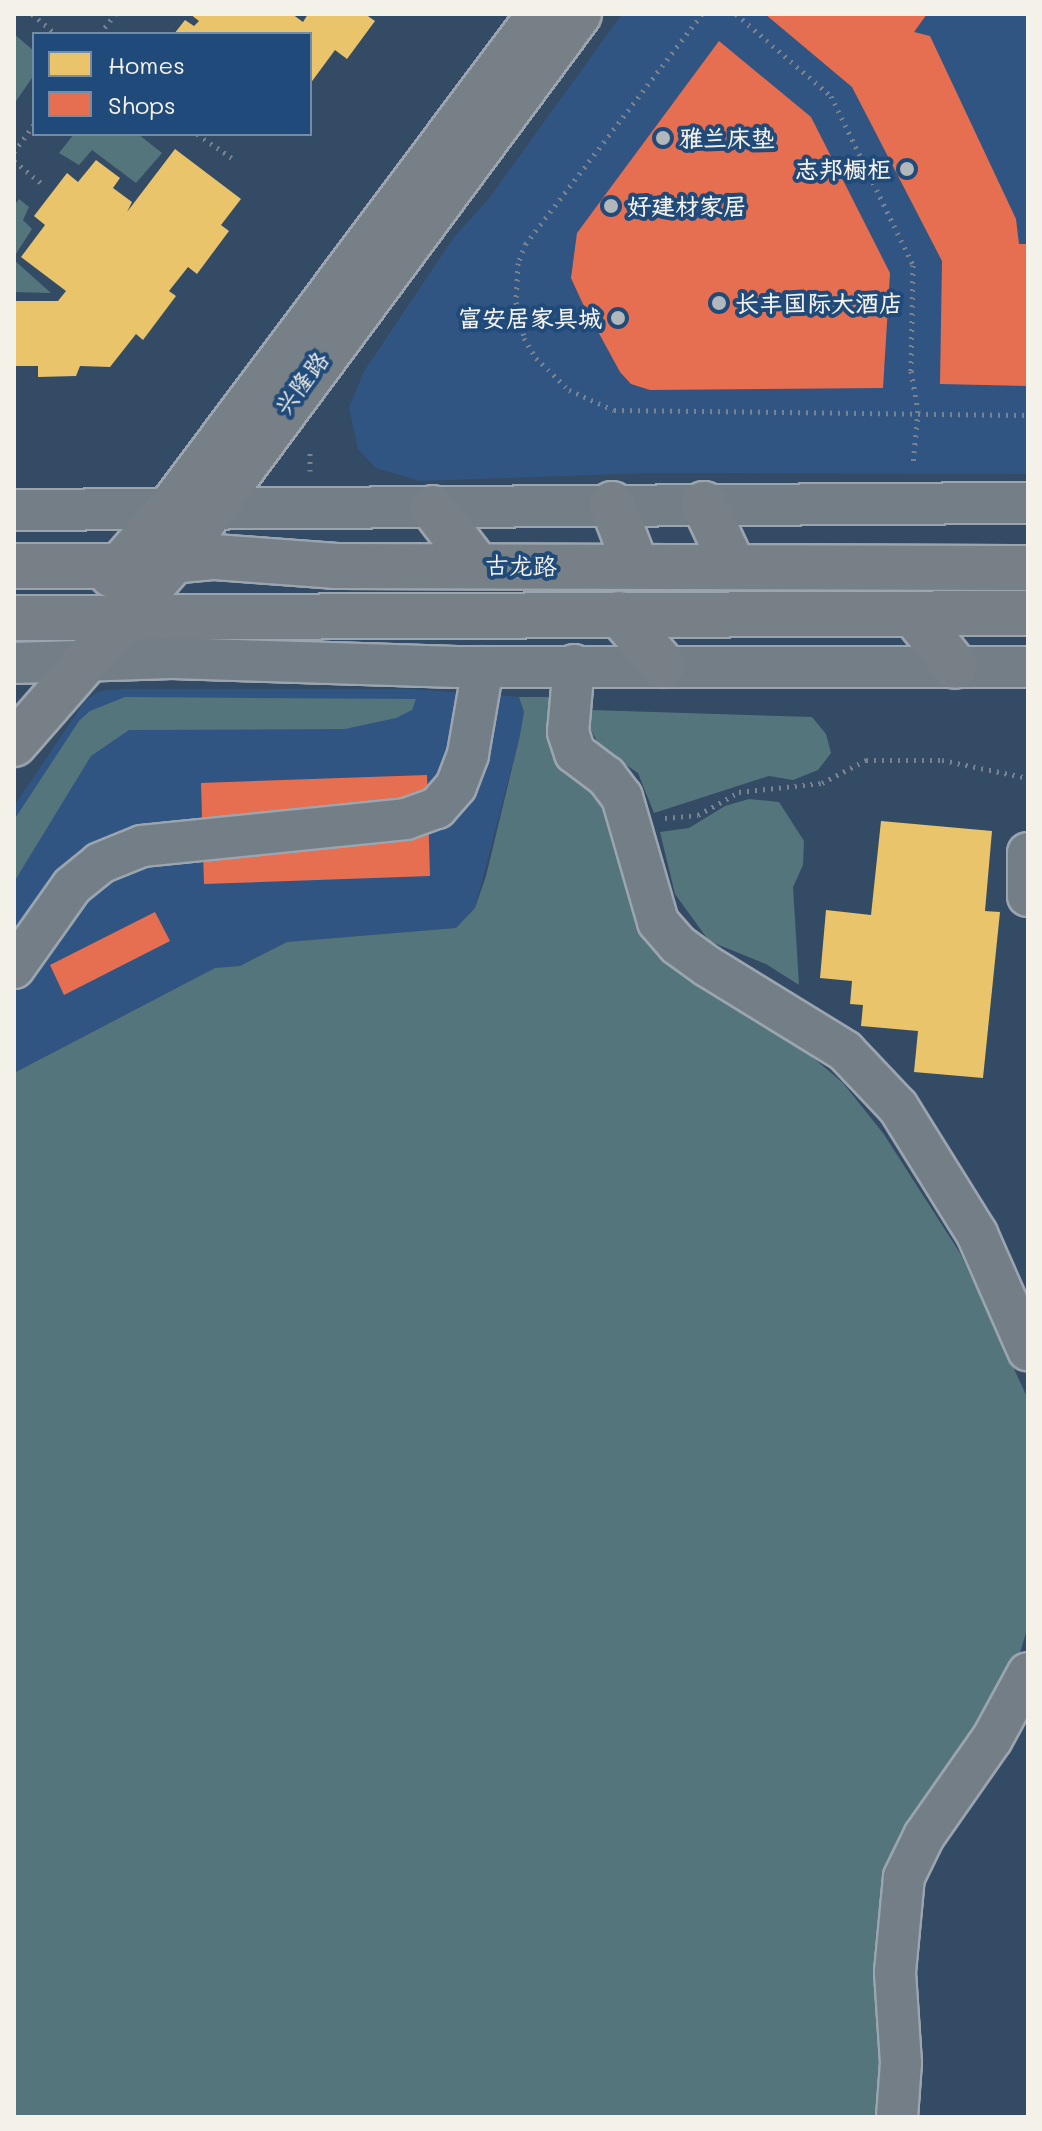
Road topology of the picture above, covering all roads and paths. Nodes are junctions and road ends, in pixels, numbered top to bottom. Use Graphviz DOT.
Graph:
graph roads {
  1 [pos="32,14"];
  2 [pos="115,14"];
  3 [pos="540,14"];
  4 [pos="579,14"];
  5 [pos="702,14"];
  6 [pos="736,14"];
  7 [pos="54,32"];
  8 [pos="102,32"];
  9 [pos="32,127"];
  10 [pos="200,136"];
  11 [pos="14,152"];
  12 [pos="232,158"];
  13 [pos="14,161"];
  14 [pos="42,184"];
  15 [pos="918,411"];
  16 [pos="1028,415"];
  17 [pos="313,436"];
  18 [pos="912,442"];
  19 [pos="310,485"];
  20 [pos="1028,503"];
  21 [pos="612,504"];
  22 [pos="704,504"];
  23 [pos="433,508"];
  24 [pos="211,509"];
  25 [pos="14,510"];
  26 [pos="168,511"];
  27 [pos="176,558"];
  28 [pos="476,564"];
  29 [pos="14,566"];
  30 [pos="119,566"];
  31 [pos="636,566"];
  32 [pos="733,566"];
  33 [pos="1028,568"];
  34 [pos="1028,613"];
  35 [pos="619,614"];
  36 [pos="914,615"];
  37 [pos="14,618"];
  38 [pos="76,620"];
  39 [pos="126,620"];
  40 [pos="45,663"];
  41 [pos="574,665"];
  42 [pos="663,665"];
  43 [pos="955,666"];
  44 [pos="483,667"];
  45 [pos="1028,667"];
  46 [pos="14,711"];
  47 [pos="14,744"];
  48 [pos="1028,778"];
  49 [pos="629,823"];
  50 [pos="1028,853"];
  51 [pos="1028,896"];
  52 [pos="14,968"];
  53 [pos="1028,1350"];
  54 [pos="1028,1673"];
  55 [pos="897,2117"];
  1 -- 7 [label="path"];
  2 -- 8 [label="path"];
  3 -- 26 [label="main road, 兴隆路"];
  4 -- 24 [label="main road, 兴隆路"];
  5 -- 15 [label="path"];
  6 -- 15 [label="path"];
  9 -- 11 [label="path"];
  10 -- 12 [label="path"];
  13 -- 14 [label="path"];
  15 -- 16 [label="path"];
  15 -- 18 [label="path"];
  17 -- 19 [label="path"];
  20 -- 22 [label="street"];
  21 -- 22 [label="street"];
  21 -- 23 [label="street"];
  21 -- 31 [label="main road"];
  22 -- 32 [label="main road"];
  23 -- 24 [label="street"];
  23 -- 28 [label="main road"];
  24 -- 26 [label="street"];
  24 -- 27 [label="main road, 兴隆路"];
  25 -- 26 [label="street"];
  26 -- 30 [label="main road, 兴隆路"];
  27 -- 28 [label="main road, 古龙路"];
  27 -- 30 [label="main road, 古龙路"];
  27 -- 39 [label="main road, 兴隆路"];
  28 -- 31 [label="main road, 古龙路"];
  29 -- 30 [label="main road, 古龙路"];
  30 -- 38 [label="main road, 兴隆路"];
  31 -- 32 [label="main road, 古龙路"];
  32 -- 33 [label="main road, 古龙路"];
  34 -- 36 [label="main road, 古龙路"];
  35 -- 36 [label="main road, 古龙路"];
  35 -- 39 [label="main road, 古龙路"];
  35 -- 42 [label="main road"];
  36 -- 43 [label="main road"];
  37 -- 38 [label="main road, 古龙路"];
  38 -- 39 [label="main road, 古龙路"];
  38 -- 40 [label="main road, 兴隆路"];
  39 -- 40 [label="main road, 兴隆路"];
  40 -- 44 [label="street"];
  40 -- 46 [label="main road, 兴隆路"];
  40 -- 47 [label="main road, 兴隆路"];
  41 -- 42 [label="street"];
  41 -- 44 [label="street"];
  41 -- 49 [label="street"];
  42 -- 43 [label="street"];
  43 -- 45 [label="street"];
  44 -- 52 [label="street"];
  48 -- 49 [label="path"];
  49 -- 53 [label="street"];
  50 -- 51 [label="street"];
  54 -- 55 [label="street"];
}
